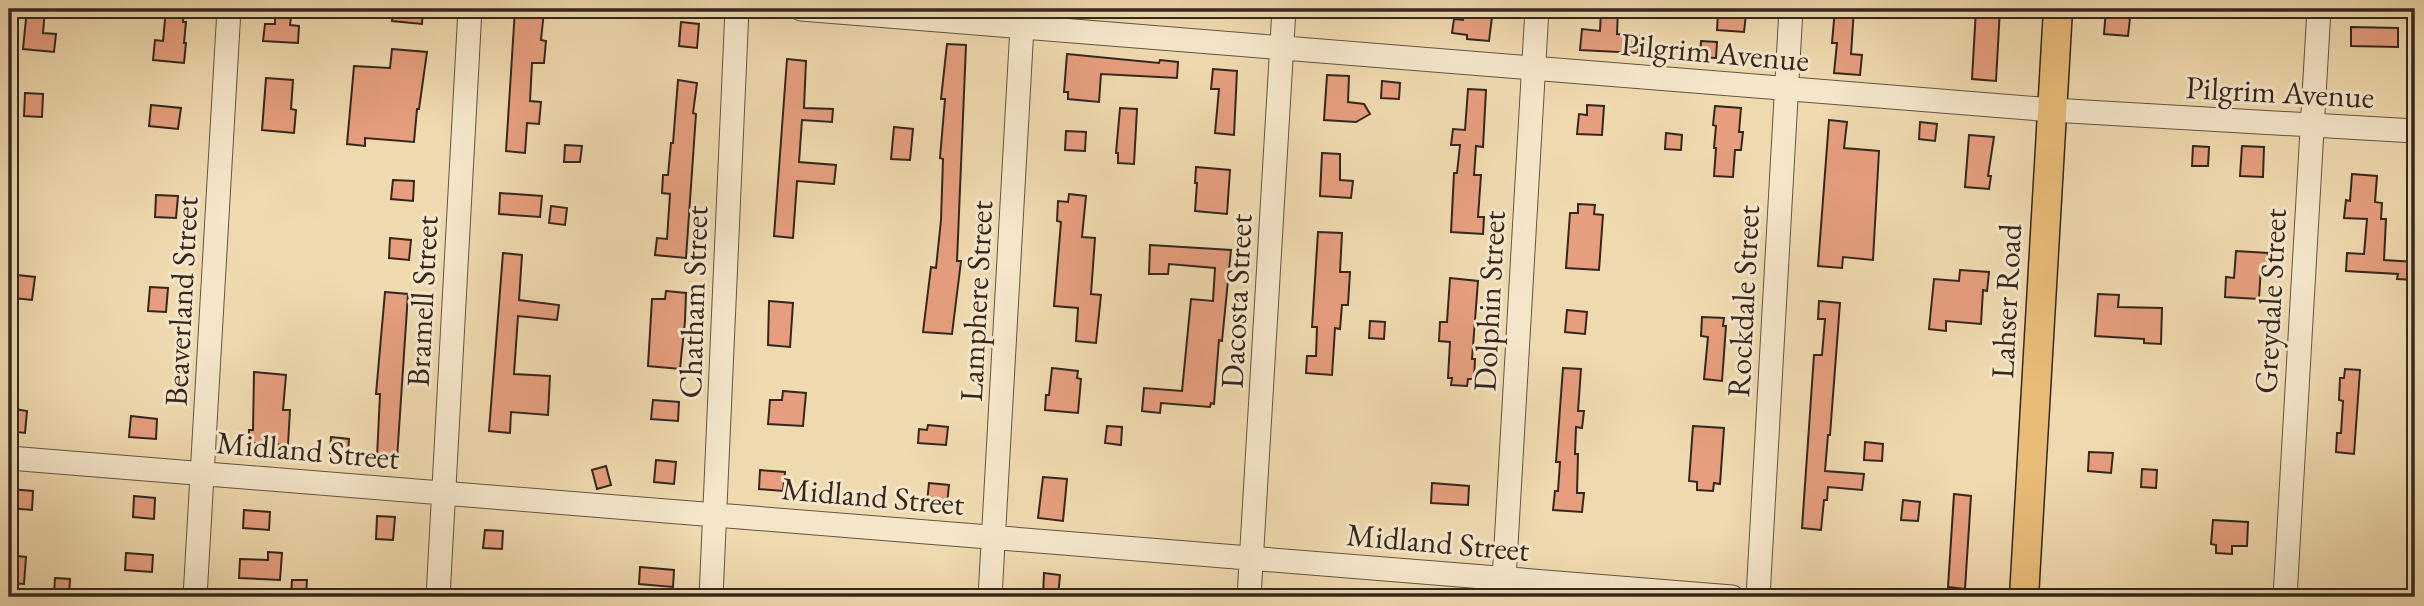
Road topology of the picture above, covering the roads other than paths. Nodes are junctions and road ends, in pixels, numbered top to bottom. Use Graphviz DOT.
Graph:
graph roads {
  1 [pos="229,9"];
  2 [pos="470,9"];
  3 [pos="737,9"];
  4 [pos="801,9"];
  5 [pos="1284,9"];
  6 [pos="1537,9"];
  7 [pos="1791,9"];
  8 [pos="2058,9"];
  9 [pos="2319,9"];
  10 [pos="1023,18"];
  11 [pos="1282,49"];
  12 [pos="1533,69"];
  13 [pos="1787,89"];
  14 [pos="2052,110"];
  15 [pos="2312,126"];
  16 [pos="2415,131"];
  17 [pos="9,458"];
  18 [pos="203,472"];
  19 [pos="443,493"];
  20 [pos="716,515"];
  21 [pos="995,538"];
  22 [pos="1252,558"];
  23 [pos="1504,588"];
  24 [pos="195,597"];
  25 [pos="438,597"];
  26 [pos="711,597"];
  27 [pos="990,597"];
  28 [pos="1250,597"];
  29 [pos="1732,597"];
  30 [pos="1758,597"];
  31 [pos="2024,597"];
  32 [pos="2285,597"];
  1 -- 18 [label="street, Beaverland Street"];
  2 -- 19 [label="street, Bramell Street"];
  3 -- 20 [label="street, Chatham Street"];
  4 -- 10 [label="street, Pilgrim Avenue"];
  5 -- 11 [label="street, Dacosta Street"];
  6 -- 12 [label="street, Dolphin Street"];
  7 -- 13 [label="street, Rockdale Street"];
  8 -- 14 [label="main road, Lahser Road"];
  9 -- 15 [label="street, Greydale Street"];
  10 -- 11 [label="street, Pilgrim Avenue"];
  10 -- 21 [label="street, Lamphere Street"];
  11 -- 12 [label="street, Pilgrim Avenue"];
  11 -- 22 [label="street, Dacosta Street"];
  12 -- 13 [label="street, Pilgrim Avenue"];
  12 -- 23 [label="street, Dolphin Street"];
  13 -- 14 [label="street, Pilgrim Avenue"];
  13 -- 30 [label="street, Rockdale Street"];
  14 -- 15 [label="street, Pilgrim Avenue"];
  14 -- 31 [label="main road, Lahser Road"];
  15 -- 16 [label="street, Pilgrim Avenue"];
  15 -- 32 [label="street, Greydale Street"];
  17 -- 18 [label="street, Midland Street"];
  18 -- 19 [label="street, Midland Street"];
  18 -- 24 [label="street, Beaverland Street"];
  19 -- 20 [label="street, Midland Street"];
  19 -- 25 [label="street, Bramell Street"];
  20 -- 21 [label="street, Midland Street"];
  20 -- 26 [label="street, Chatham Street"];
  21 -- 22 [label="street, Midland Street"];
  21 -- 27 [label="street, Lamphere Street"];
  22 -- 23 [label="street, Midland Street"];
  22 -- 28 [label="street, Dacosta Street"];
  23 -- 29 [label="street, Midland Street"];
}
